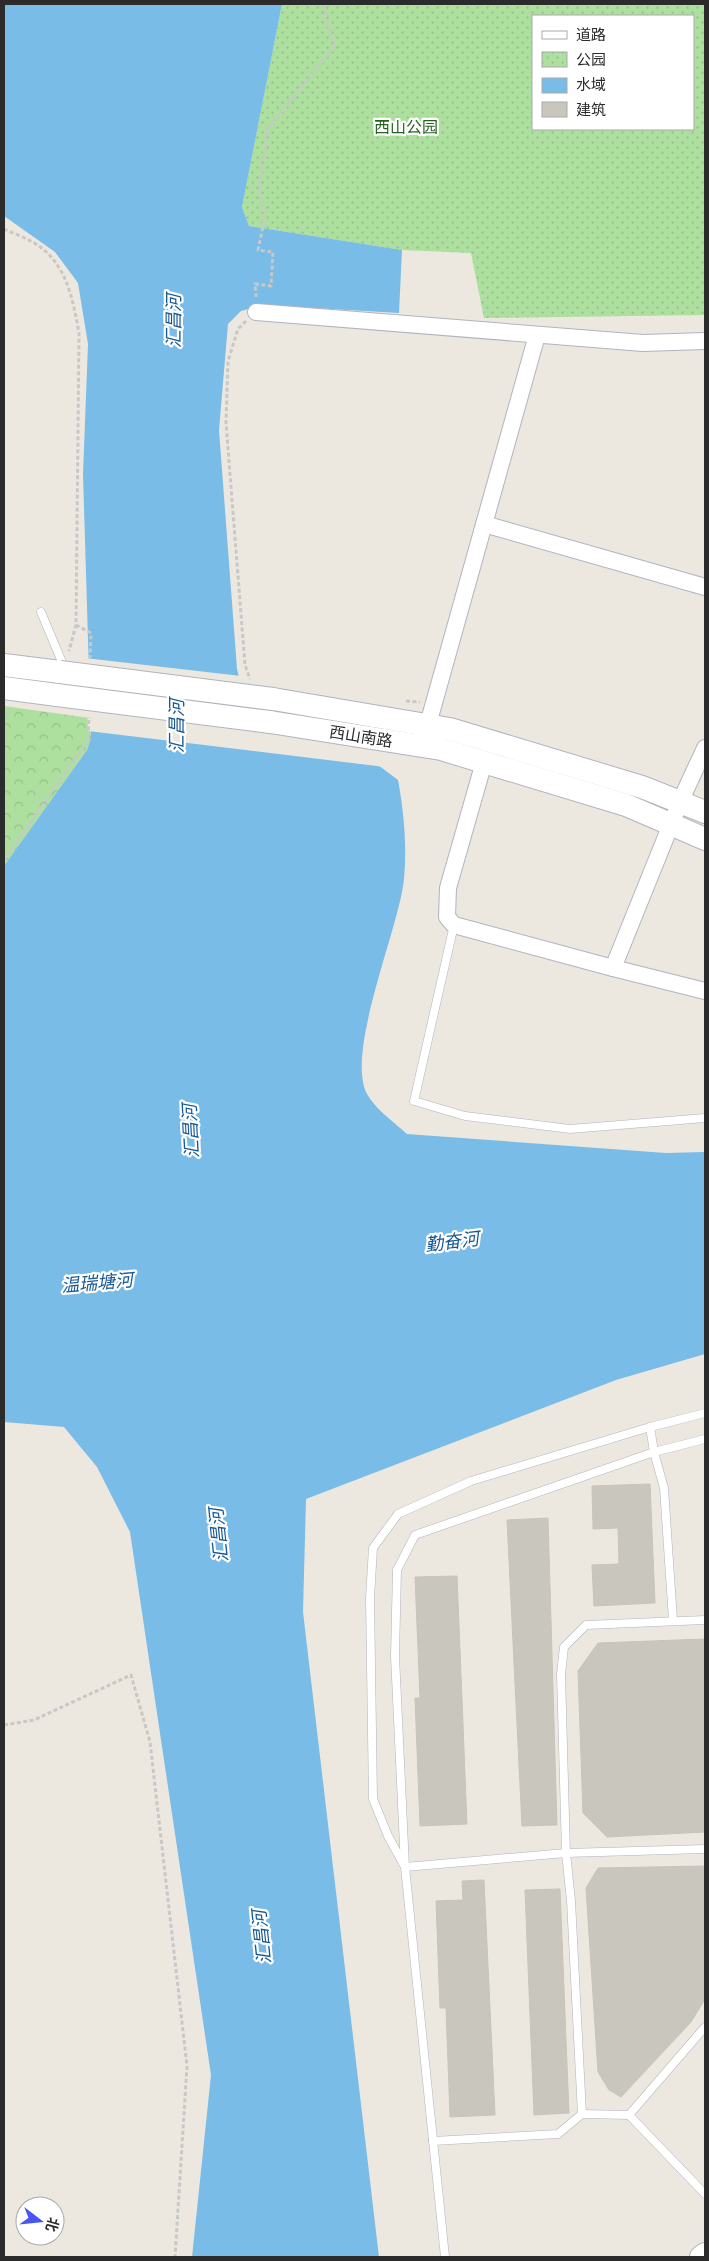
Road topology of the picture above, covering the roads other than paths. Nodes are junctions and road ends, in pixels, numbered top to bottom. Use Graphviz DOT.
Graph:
graph roads {
  1 [pos="256,312"];
  2 [pos="537,335"];
  3 [pos="705,341"];
  4 [pos="484,524"];
  5 [pos="705,587"];
  6 [pos="41,612"];
  7 [pos="4,665"];
  8 [pos="61,667"];
  9 [pos="4,688"];
  10 [pos="425,736"];
  11 [pos="705,748"];
  12 [pos="484,762"];
  13 [pos="680,802"];
  14 [pos="705,812"];
  15 [pos="671,824"];
  16 [pos="705,839"];
  17 [pos="454,924"];
  18 [pos="613,968"];
  19 [pos="705,991"];
  20 [pos="705,1118"];
  21 [pos="705,1413"];
  22 [pos="650,1427"];
  23 [pos="705,1439"];
  24 [pos="654,1452"];
  25 [pos="673,1620"];
  26 [pos="705,1620"];
  27 [pos="705,1848"];
  28 [pos="566,1853"];
  29 [pos="406,1867"];
  30 [pos="705,2026"];
  31 [pos="582,2114"];
  32 [pos="629,2115"];
  33 [pos="433,2141"];
  34 [pos="705,2194"];
  35 [pos="705,2254"];
  36 [pos="444,2257"];
  37 [pos="701,2257"];
  1 -- 2 [label="street"];
  2 -- 3 [label="street"];
  2 -- 4 [label="street"];
  4 -- 5 [label="street"];
  4 -- 10 [label="street"];
  6 -- 8 [label="lane"];
  7 -- 8 [label="main road, 西山南路"];
  8 -- 10 [label="main road, 西山南路, bridge"];
  9 -- 10 [label="main road, 西山南路, bridge"];
  10 -- 12 [label="main road, 西山南路"];
  10 -- 13 [label="main road, 西山南路"];
  11 -- 13 [label="street"];
  12 -- 15 [label="main road, 西山南路"];
  12 -- 17 [label="street"];
  13 -- 14 [label="main road, 西山南路"];
  13 -- 15 [label="street"];
  15 -- 16 [label="main road, 西山南路"];
  15 -- 18 [label="street"];
  17 -- 18 [label="street"];
  17 -- 20 [label="lane"];
  18 -- 19 [label="street"];
  21 -- 22 [label="lane"];
  22 -- 24 [label="lane"];
  22 -- 29 [label="lane"];
  23 -- 24 [label="lane"];
  24 -- 25 [label="lane"];
  24 -- 29 [label="lane"];
  25 -- 26 [label="lane"];
  25 -- 28 [label="lane"];
  27 -- 28 [label="lane"];
  28 -- 29 [label="lane"];
  28 -- 31 [label="lane"];
  29 -- 33 [label="lane"];
  30 -- 32 [label="lane"];
  31 -- 32 [label="lane"];
  31 -- 33 [label="lane"];
  32 -- 34 [label="lane"];
  33 -- 36 [label="lane"];
  35 -- 37 [label="main road"];
}
